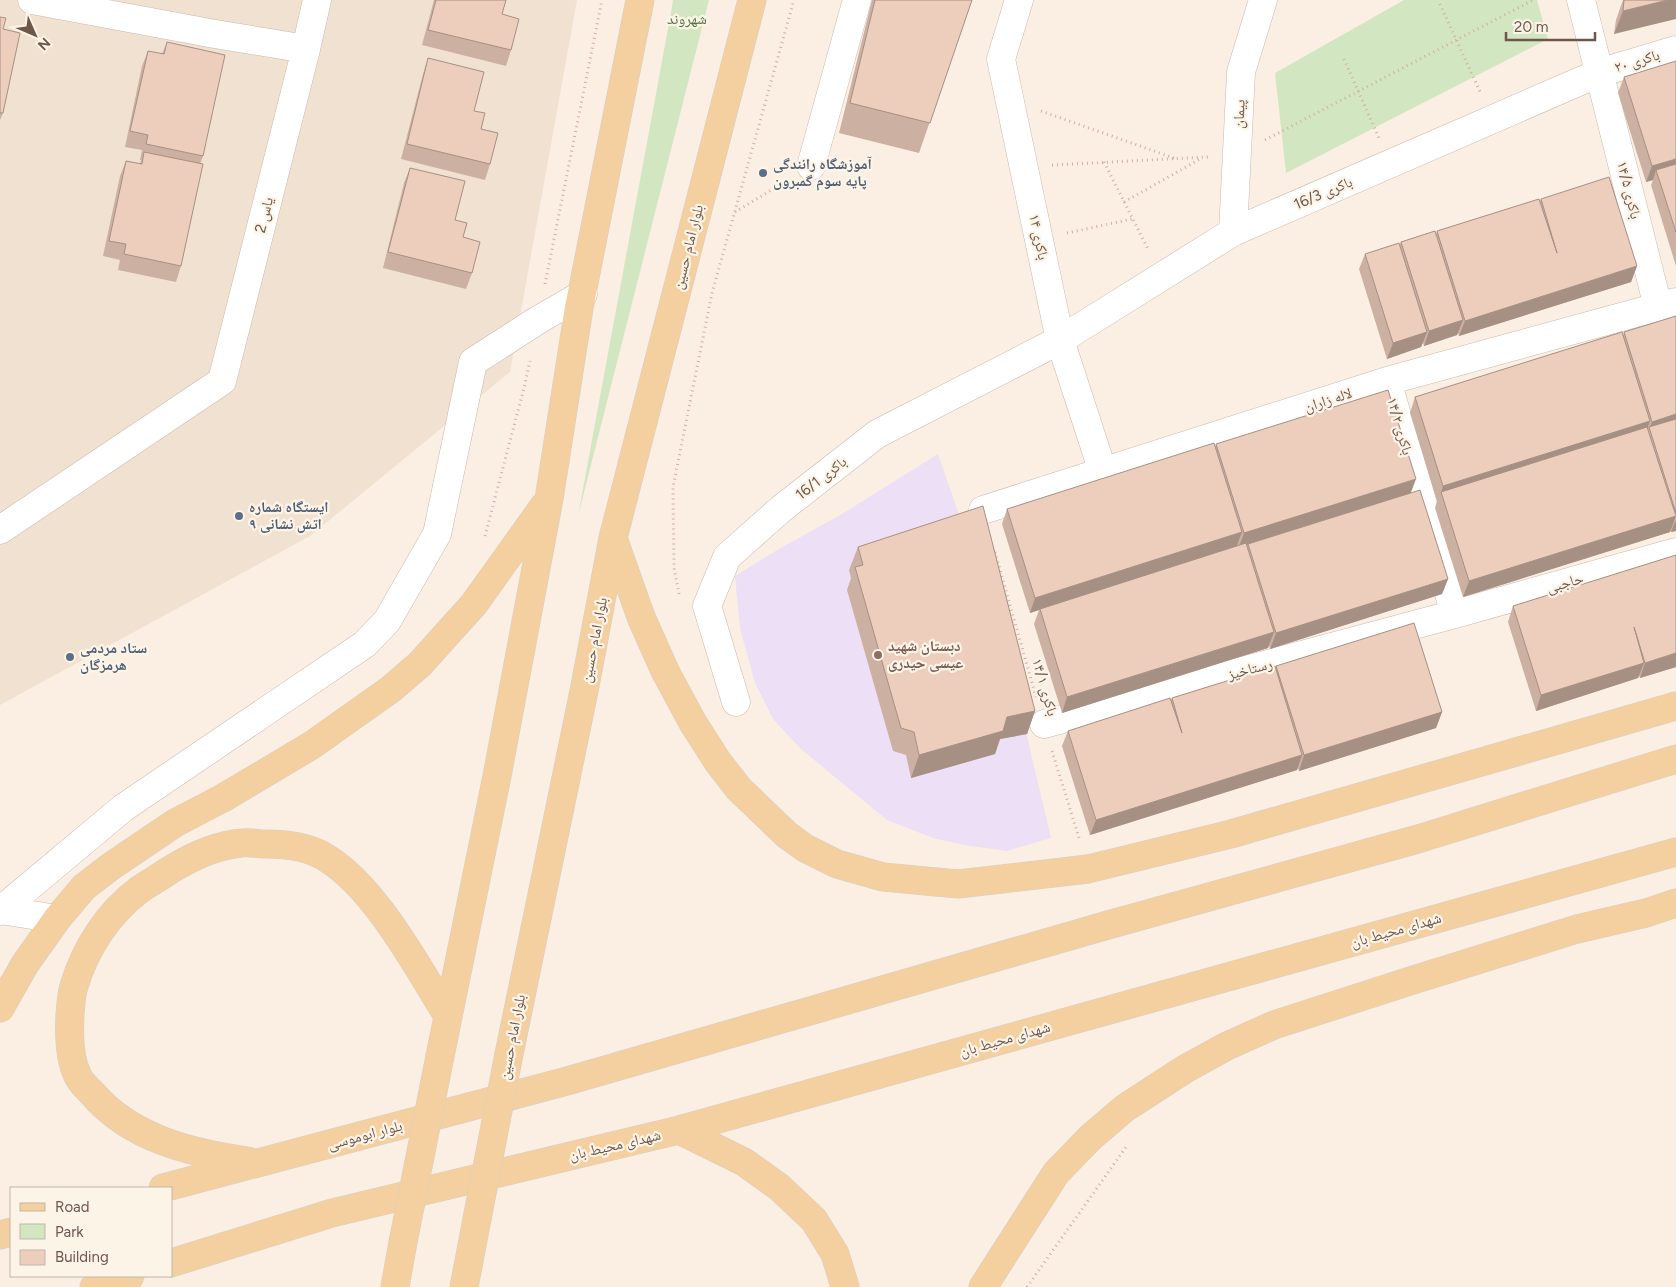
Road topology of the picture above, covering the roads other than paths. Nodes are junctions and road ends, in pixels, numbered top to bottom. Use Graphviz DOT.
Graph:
graph roads {
  1 [pos="32,0"];
  2 [pos="317,0"];
  3 [pos="640,0"];
  4 [pos="752,0"];
  5 [pos="857,0"];
  6 [pos="1019,0"];
  7 [pos="1263,0"];
  8 [pos="1589,4"];
  9 [pos="306,49"];
  10 [pos="1676,50"];
  11 [pos="1599,73"];
  12 [pos="811,166"];
  13 [pos="1233,232"];
  14 [pos="583,294"];
  15 [pos="1667,305"];
  16 [pos="1060,340"];
  17 [pos="1387,381"];
  18 [pos="1103,472"];
  19 [pos="549,499"];
  20 [pos="983,510"];
  21 [pos="0,530"];
  22 [pos="613,538"];
  23 [pos="1676,552"];
  24 [pos="1455,614"];
  25 [pos="736,702"];
  26 [pos="1676,706"];
  27 [pos="1044,724"];
  28 [pos="1676,759"];
  29 [pos="1676,852"];
  30 [pos="1676,903"];
  31 [pos="0,910"];
  32 [pos="57,919"];
  33 [pos="0,1008"];
  34 [pos="448,1016"];
  35 [pos="679,1130"];
  36 [pos="260,1162"];
  37 [pos="167,1187"];
  38 [pos="172,1263"];
  39 [pos="127,1277"];
  40 [pos="94,1287"];
  41 [pos="395,1287"];
  42 [pos="464,1287"];
  43 [pos="845,1287"];
  44 [pos="983,1287"];
  1 -- 9 [label="street"];
  2 -- 9 [label="street, یاس 2"];
  3 -- 14 [label="main road"];
  4 -- 22 [label="main road, بلوار امام حسین"];
  5 -- 12 [label="street"];
  6 -- 16 [label="street, باکری ۱۴"];
  7 -- 13 [label="street, پیمان"];
  8 -- 11 [label="street, باکری ۱۴/۵"];
  9 -- 21 [label="street, یاس 2"];
  10 -- 11 [label="street, باکری ۲۰"];
  11 -- 13 [label="street, باکری 16/3"];
  11 -- 15 [label="street, باکری ۱۴/۵"];
  13 -- 16 [label="street, باکری 16/3"];
  14 -- 19 [label="main road"];
  14 -- 31 [label="street"];
  15 -- 17 [label="street, لاله زاران"];
  16 -- 18 [label="street, باکری ۱۴"];
  16 -- 25 [label="street, باکری 16/1"];
  17 -- 18 [label="street, لاله زاران"];
  17 -- 24 [label="street, باکری ۱۴/۲"];
  18 -- 20 [label="street, لاله زاران"];
  19 -- 32 [label="main road"];
  19 -- 34 [label="main road"];
  22 -- 26 [label="main road"];
  22 -- 42 [label="main road, بلوار امام حسین, bridge"];
  23 -- 24 [label="street, حاجبی"];
  24 -- 27 [label="street, رستاخیز"];
  28 -- 36 [label="main road, بلوار ابوموسی"];
  29 -- 35 [label="main road, شهدای محیط بان"];
  30 -- 44 [label="main road"];
  31 -- 32 [label="street"];
  32 -- 33 [label="main road"];
  34 -- 36 [label="main road"];
  34 -- 41 [label="main road, bridge"];
  35 -- 38 [label="main road, شهدای محیط بان"];
  35 -- 43 [label="main road"];
  36 -- 37 [label="main road, بلوار ابوموسی"];
  39 -- 40 [label="main road"];
}
